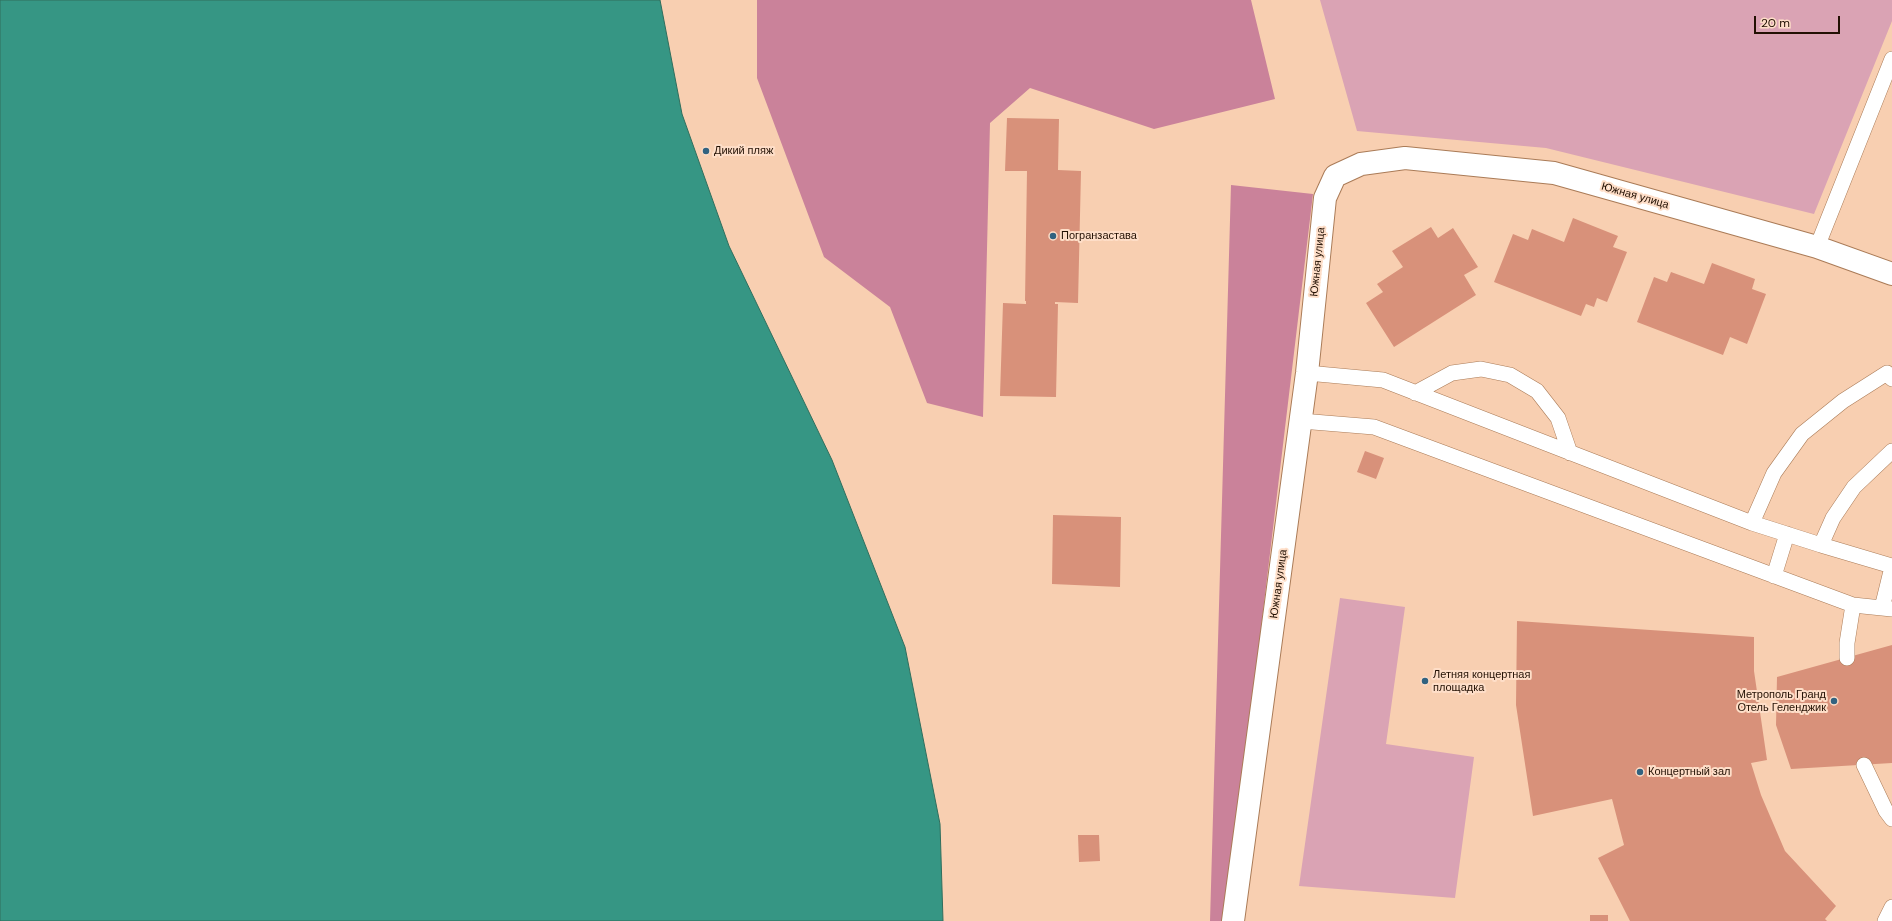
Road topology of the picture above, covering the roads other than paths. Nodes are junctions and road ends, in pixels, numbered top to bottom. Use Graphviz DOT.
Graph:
graph roads {
  1 [pos="1892,59"];
  2 [pos="1817,247"];
  3 [pos="1892,274"];
  4 [pos="1307,373"];
  5 [pos="1892,379"];
  6 [pos="1415,393"];
  7 [pos="1301,421"];
  8 [pos="1892,451"];
  9 [pos="1570,453"];
  10 [pos="1752,523"];
  11 [pos="1787,534"];
  12 [pos="1821,545"];
  13 [pos="1892,566"];
  14 [pos="1774,576"];
  15 [pos="1853,605"];
  16 [pos="1887,608"];
  17 [pos="1847,658"];
  18 [pos="1864,765"];
  19 [pos="1892,819"];
  20 [pos="1892,907"];
  21 [pos="1233,921"];
  22 [pos="1886,921"];
  1 -- 2 [label="lane"];
  2 -- 3 [label="street, Южная улица"];
  2 -- 4 [label="street, Южная улица"];
  4 -- 6 [label="lane"];
  4 -- 7 [label="street, Южная улица"];
  5 -- 10 [label="lane"];
  6 -- 9 [label="lane"];
  6 -- 9 [label="lane"];
  7 -- 14 [label="lane"];
  7 -- 21 [label="street, Южная улица"];
  8 -- 12 [label="lane"];
  9 -- 10 [label="lane"];
  10 -- 11 [label="lane"];
  11 -- 12 [label="lane"];
  11 -- 14 [label="lane"];
  12 -- 13 [label="lane"];
  13 -- 16 [label="lane"];
  14 -- 15 [label="lane"];
  15 -- 16 [label="lane"];
  15 -- 17 [label="lane"];
  18 -- 19 [label="lane"];
  20 -- 22 [label="lane"];
}
